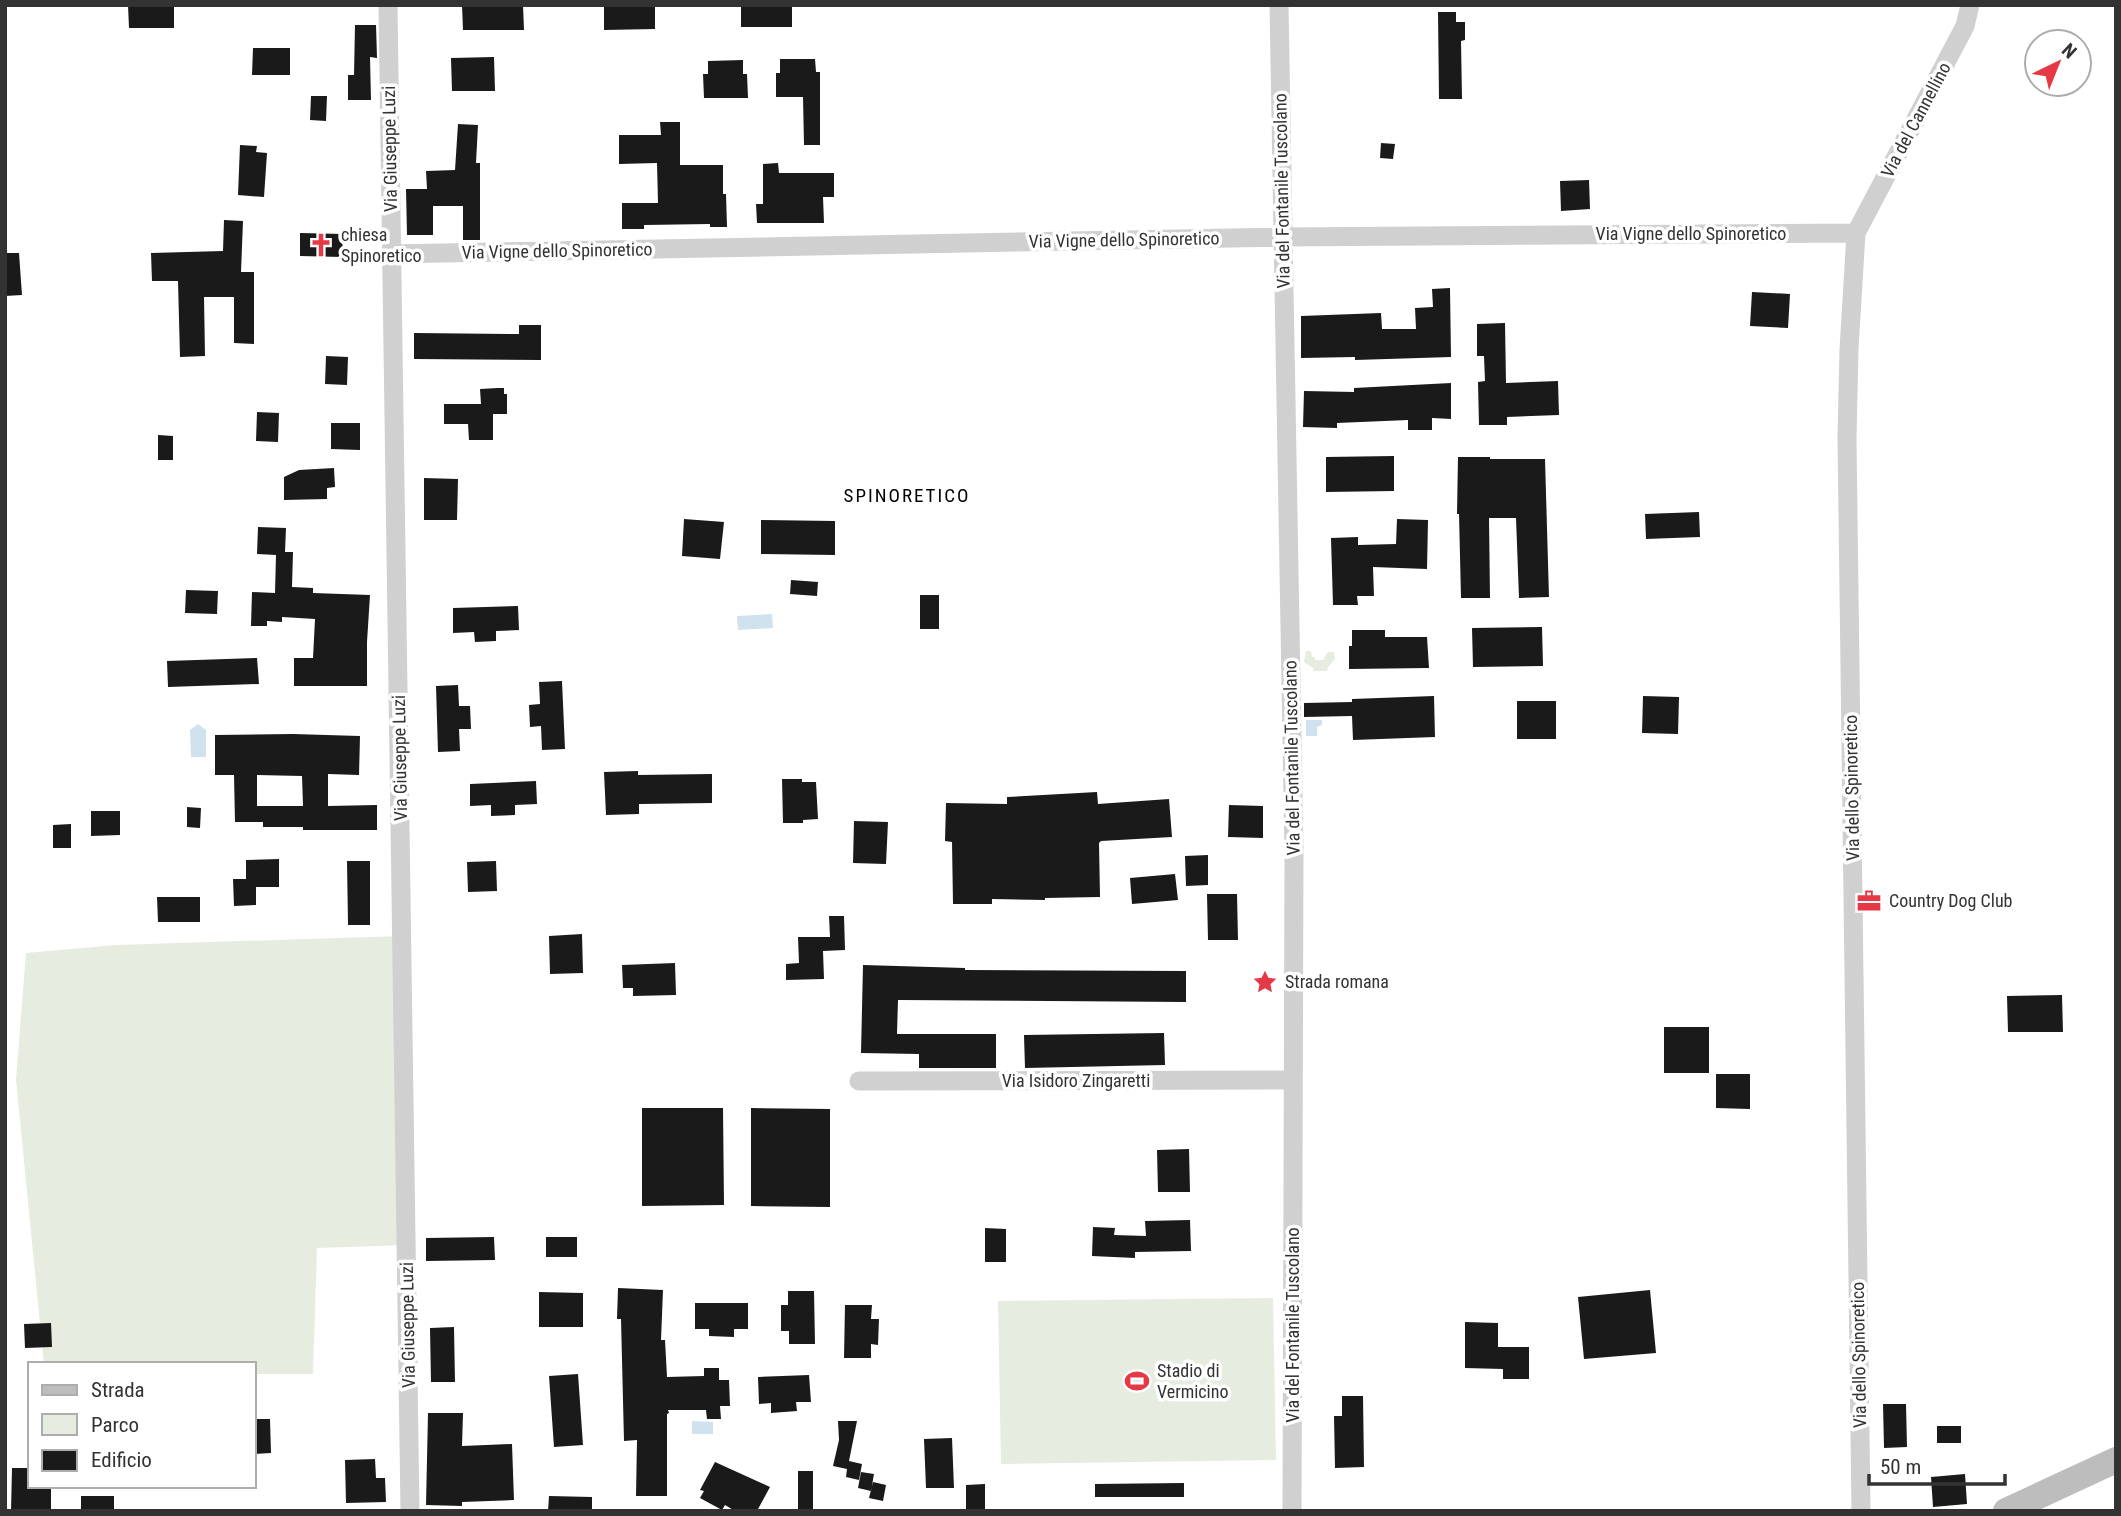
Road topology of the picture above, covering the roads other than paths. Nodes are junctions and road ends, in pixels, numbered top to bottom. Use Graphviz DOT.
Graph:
graph roads {
  1 [pos="388,5"];
  2 [pos="1279,5"];
  3 [pos="1970,5"];
  4 [pos="1856,233"];
  5 [pos="1282,237"];
  6 [pos="391,254"];
  7 [pos="1293,1080"];
  8 [pos="859,1081"];
  9 [pos="2116,1460"];
  10 [pos="410,1511"];
  11 [pos="1292,1511"];
  12 [pos="1861,1511"];
  13 [pos="2006,1511"];
  1 -- 6 [label="street, Via Giuseppe Luzi"];
  2 -- 5 [label="street, Via del Fontanile Tuscolano"];
  3 -- 4 [label="street, Via del Cannellino"];
  4 -- 5 [label="street, Via Vigne dello Spinoretico"];
  4 -- 12 [label="street, Via dello Spinoretico"];
  5 -- 6 [label="street, Via Vigne dello Spinoretico"];
  5 -- 7 [label="street, Via del Fontanile Tuscolano"];
  6 -- 10 [label="street, Via Giuseppe Luzi"];
  7 -- 8 [label="street, Via Isidoro Zingaretti"];
  7 -- 11 [label="street, Via del Fontanile Tuscolano"];
  9 -- 13 [label="main road"];
}
